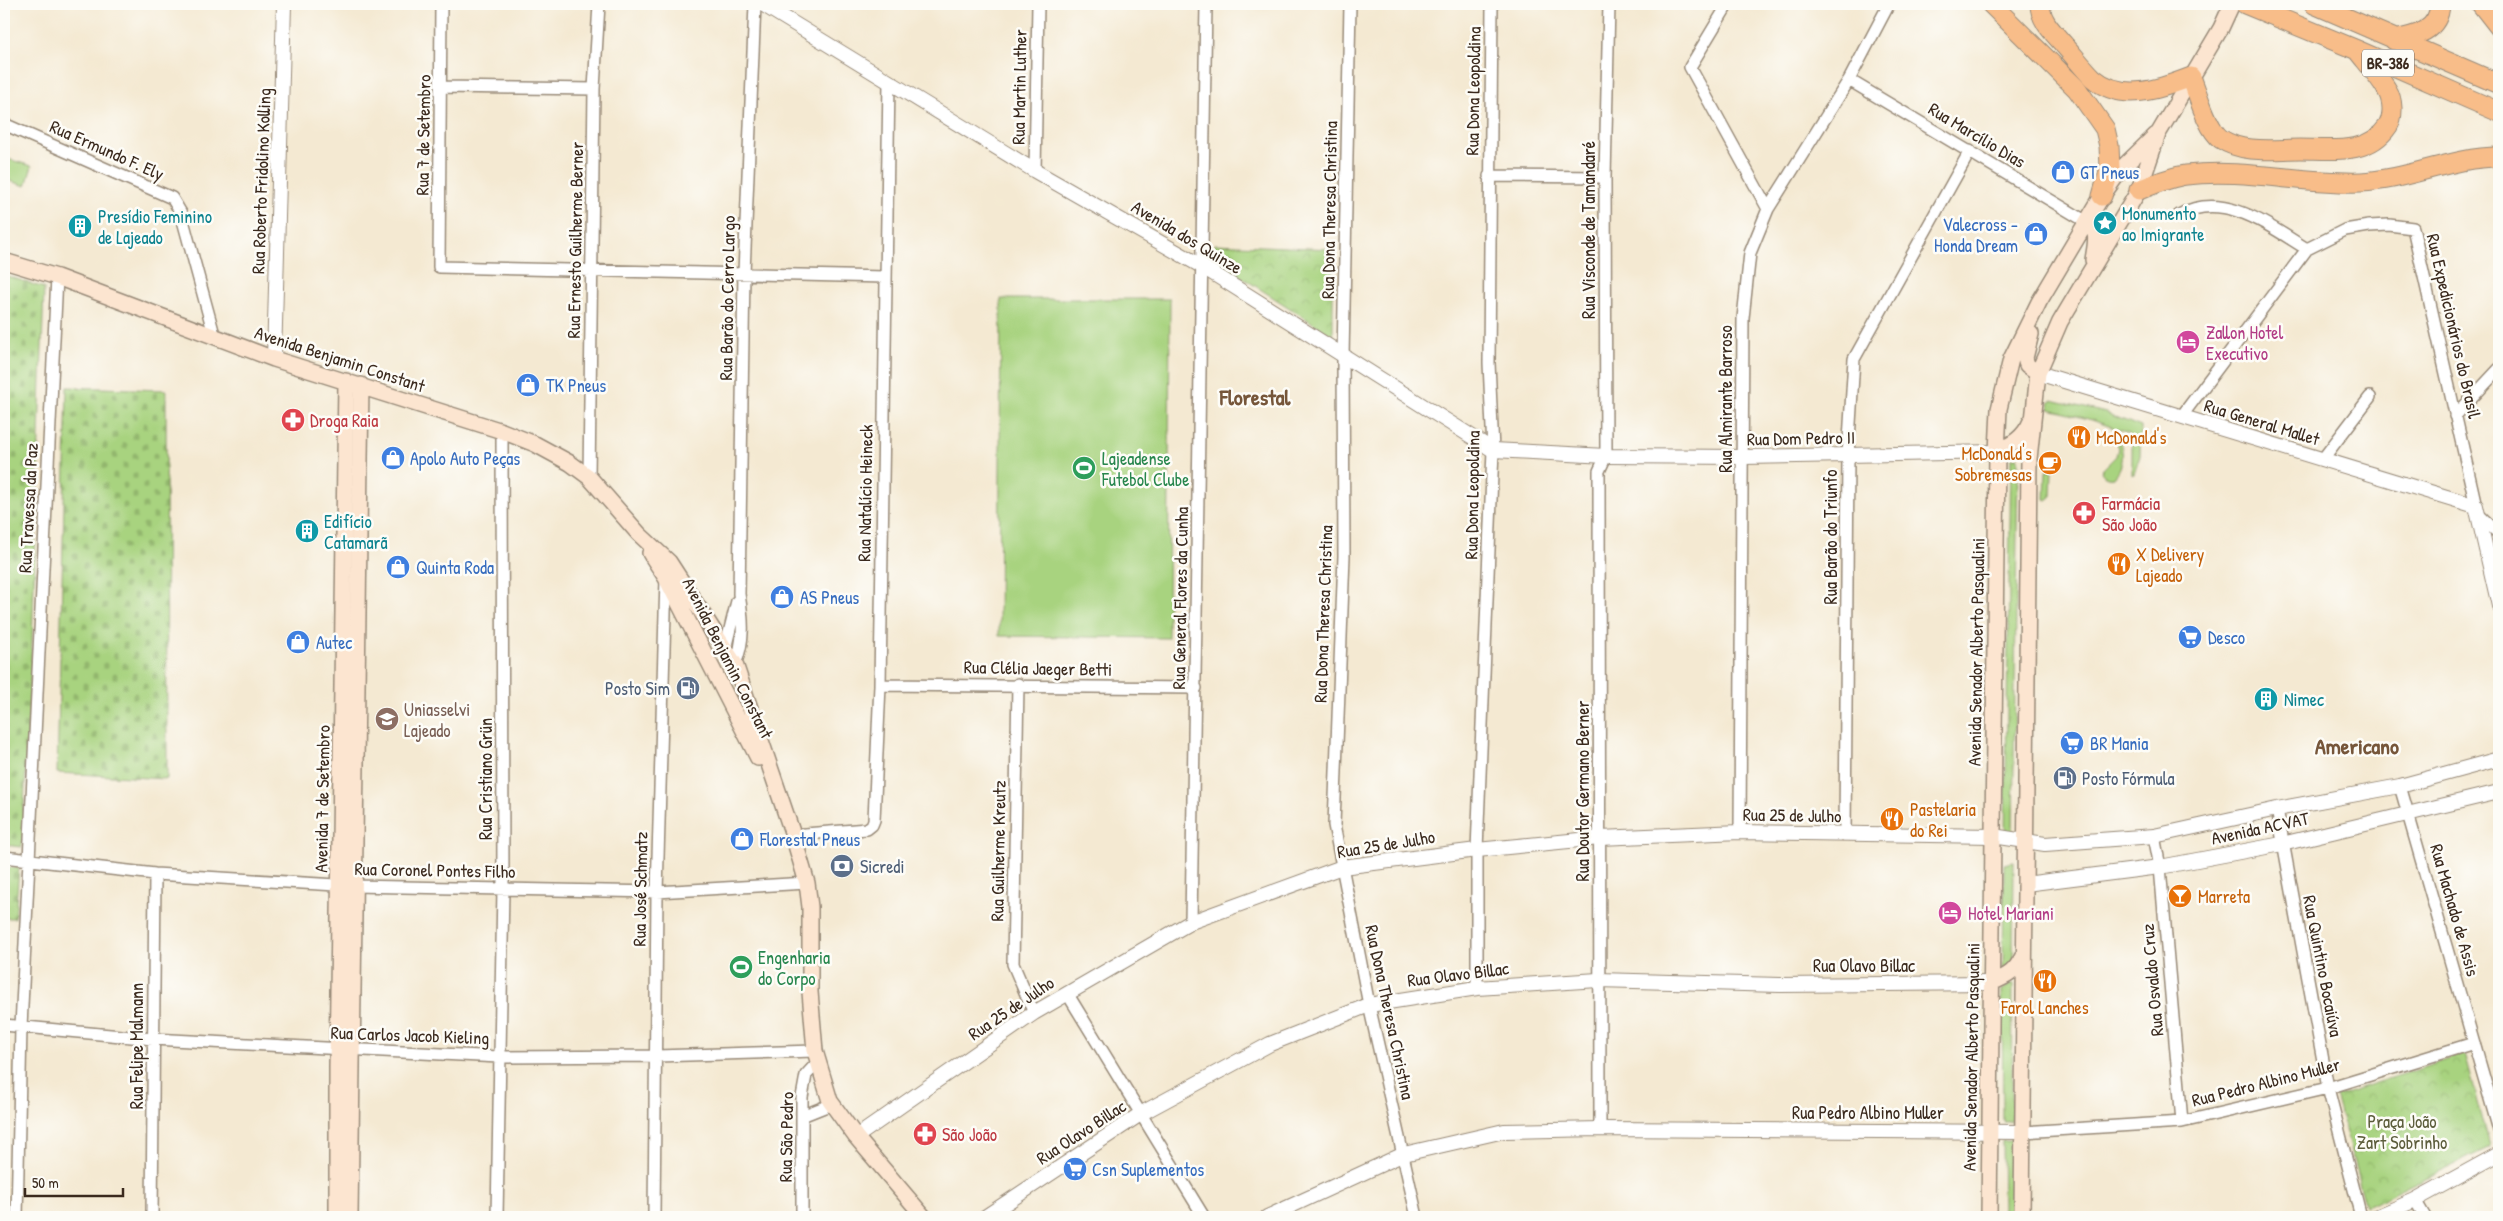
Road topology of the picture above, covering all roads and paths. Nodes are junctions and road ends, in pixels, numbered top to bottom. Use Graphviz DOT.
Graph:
graph roads {
  1 [pos="284,4"];
  2 [pos="442,4"];
  3 [pos="599,4"];
  4 [pos="755,4"];
  5 [pos="762,4"];
  6 [pos="1038,4"];
  7 [pos="1206,4"];
  8 [pos="1350,4"];
  9 [pos="1492,4"];
  10 [pos="1609,4"];
  11 [pos="1728,4"];
  12 [pos="1889,4"];
  13 [pos="1991,4"];
  14 [pos="2040,4"];
  15 [pos="2232,4"];
  16 [pos="2244,4"];
  17 [pos="2314,4"];
  18 [pos="2440,4"];
  19 [pos="2481,4"];
  20 [pos="2499,27"];
  21 [pos="2394,40"];
  22 [pos="2357,50"];
  23 [pos="2192,77"];
  24 [pos="889,80"];
  25 [pos="1849,80"];
  26 [pos="2499,84"];
  27 [pos="441,87"];
  28 [pos="594,88"];
  29 [pos="2499,112"];
  30 [pos="4,124"];
  31 [pos="2158,134"];
  32 [pos="1970,151"];
  33 [pos="2499,157"];
  34 [pos="1035,171"];
  35 [pos="1489,176"];
  36 [pos="1606,177"];
  37 [pos="2140,190"];
  38 [pos="2102,196"];
  39 [pos="1768,208"];
  40 [pos="2179,215"];
  41 [pos="2087,222"];
  42 [pos="2307,249"];
  43 [pos="4,260"];
  44 [pos="1203,267"];
  45 [pos="2091,268"];
  46 [pos="593,271"];
  47 [pos="744,273"];
  48 [pos="57,277"];
  49 [pos="885,277"];
  50 [pos="2039,302"];
  51 [pos="215,338"];
  52 [pos="1343,357"];
  53 [pos="274,359"];
  54 [pos="2499,369"];
  55 [pos="2038,373"];
  56 [pos="353,383"];
  57 [pos="2370,397"];
  58 [pos="2034,415"];
  59 [pos="2456,416"];
  60 [pos="2181,417"];
  61 [pos="502,431"];
  62 [pos="1493,450"];
  63 [pos="1996,452"];
  64 [pos="1606,456"];
  65 [pos="1848,456"];
  66 [pos="1743,458"];
  67 [pos="2322,460"];
  68 [pos="589,477"];
  69 [pos="2476,510"];
  70 [pos="639,534"];
  71 [pos="2499,534"];
  72 [pos="669,562"];
  73 [pos="666,578"];
  74 [pos="739,594"];
  75 [pos="2499,606"];
  76 [pos="725,649"];
  77 [pos="735,664"];
  78 [pos="713,668"];
  79 [pos="1018,684"];
  80 [pos="880,685"];
  81 [pos="1196,688"];
  82 [pos="2499,759"];
  83 [pos="2400,786"];
  84 [pos="2499,792"];
  85 [pos="781,801"];
  86 [pos="2277,809"];
  87 [pos="2409,813"];
  88 [pos="1740,832"];
  89 [pos="1845,834"];
  90 [pos="793,835"];
  91 [pos="1993,836"];
  92 [pos="2154,836"];
  93 [pos="1600,838"];
  94 [pos="2026,842"];
  95 [pos="2282,844"];
  96 [pos="1477,850"];
  97 [pos="4,857"];
  98 [pos="30,860"];
  99 [pos="1342,867"];
  100 [pos="2160,867"];
  101 [pos="155,874"];
  102 [pos="807,883"];
  103 [pos="2025,884"];
  104 [pos="346,886"];
  105 [pos="503,890"];
  106 [pos="657,892"];
  107 [pos="1191,922"];
  108 [pos="2024,952"];
  109 [pos="1598,980"];
  110 [pos="1991,983"];
  111 [pos="1477,988"];
  112 [pos="1067,993"];
  113 [pos="1369,1005"];
  114 [pos="1034,1013"];
  115 [pos="4,1025"];
  116 [pos="21,1027"];
  117 [pos="154,1039"];
  118 [pos="2474,1042"];
  119 [pos="345,1050"];
  120 [pos="499,1056"];
  121 [pos="657,1056"];
  122 [pos="816,1056"];
  123 [pos="2328,1088"];
  124 [pos="832,1104"];
  125 [pos="1142,1114"];
  126 [pos="802,1116"];
  127 [pos="2182,1122"];
  128 [pos="1600,1129"];
  129 [pos="2499,1130"];
  130 [pos="1989,1132"];
  131 [pos="2023,1132"];
  132 [pos="856,1137"];
  133 [pos="344,1151"];
  134 [pos="1404,1154"];
  135 [pos="2499,1154"];
  136 [pos="2415,1200"];
  137 [pos="17,1217"];
  138 [pos="152,1217"];
  139 [pos="337,1217"];
  140 [pos="350,1217"];
  141 [pos="497,1217"];
  142 [pos="654,1217"];
  143 [pos="802,1217"];
  144 [pos="924,1217"];
  145 [pos="986,1217"];
  146 [pos="1204,1217"];
  147 [pos="1267,1217"];
  148 [pos="1417,1217"];
  149 [pos="1988,1217"];
  150 [pos="2022,1217"];
  151 [pos="2361,1217"];
  152 [pos="2376,1217"];
  153 [pos="2425,1217"];
  1 -- 53 [label="street, Rua Roberto Fridolino Kolling"];
  2 -- 27 [label="street, Rua 7 de Setembro"];
  3 -- 28 [label="street, Rua Ernesto Guilherme Berner"];
  4 -- 47 [label="street, Rua Barão do Cerro Largo"];
  5 -- 24 [label="street, Avenida dos Quinze"];
  6 -- 34 [label="street, Rua Martin Luther"];
  7 -- 44 [label="street, Rua General Flores da Cunha"];
  8 -- 52 [label="street, Rua Dona Theresa Christina"];
  9 -- 35 [label="street, Rua Dona Leopoldina"];
  10 -- 36 [label="street, Rua Visconde de Tamandaré"];
  11 -- 39 [label="street"];
  12 -- 25 [label="street, Rua Almirante Barroso"];
  13 -- 38 [label="highway"];
  14 -- 23 [label="highway"];
  15 -- 23 [label="main road, Avenida Senador Alberto Pasqualini"];
  16 -- 22 [label="highway, BR-386"];
  17 -- 21 [label="highway, BR-386"];
  18 -- 21 [label="highway"];
  19 -- 20 [label="highway"];
  21 -- 26 [label="highway, BR-386"];
  22 -- 23 [label="highway"];
  22 -- 29 [label="highway, BR-386"];
  23 -- 31 [label="main road, Avenida Senador Alberto Pasqualini"];
  24 -- 34 [label="street, Avenida dos Quinze"];
  24 -- 49 [label="street, Rua Natalício Heineck"];
  25 -- 32 [label="street, Rua Marcílio Dias"];
  25 -- 39 [label="street, Rua Almirante Barroso"];
  27 -- 28 [label="street"];
  27 -- 46 [label="street, Rua 7 de Setembro"];
  28 -- 46 [label="street, Rua Ernesto Guilherme Berner"];
  30 -- 51 [label="street, Rua Ermundo F. Ely"];
  31 -- 37 [label="main road, Avenida Senador Alberto Pasqualini"];
  31 -- 38 [label="main road, Avenida Senador Alberto Pasqualini"];
  32 -- 41 [label="street, Rua Marcílio Dias"];
  32 -- 65 [label="street, Rua Barão do Triunfo"];
  33 -- 37 [label="highway"];
  34 -- 44 [label="street, Avenida dos Quinze"];
  35 -- 36 [label="street"];
  35 -- 62 [label="street, Rua Dona Leopoldina"];
  36 -- 64 [label="street, Rua Visconde de Tamandaré"];
  37 -- 45 [label="main road, Avenida Senador Alberto Pasqualini"];
  38 -- 41 [label="main road, Avenida Senador Alberto Pasqualini"];
  39 -- 66 [label="street, Rua Almirante Barroso"];
  40 -- 42 [label="street"];
  41 -- 45 [label="main road"];
  41 -- 50 [label="main road, Avenida Senador Alberto Pasqualini"];
  42 -- 59 [label="street, Rua Expedicionários do Brasil"];
  42 -- 60 [label="street"];
  43 -- 48 [label="main road, Avenida Benjamin Constant"];
  44 -- 52 [label="street, Avenida dos Quinze"];
  44 -- 81 [label="street, Rua General Flores da Cunha"];
  45 -- 55 [label="main road, Avenida Senador Alberto Pasqualini"];
  46 -- 47 [label="street"];
  46 -- 68 [label="street, Rua Ernesto Guilherme Berner"];
  47 -- 49 [label="street"];
  47 -- 74 [label="street, Rua Barão do Cerro Largo"];
  48 -- 51 [label="main road, Avenida Benjamin Constant"];
  48 -- 98 [label="street, Rua Travessa da Paz"];
  49 -- 80 [label="street, Rua Natalício Heineck"];
  50 -- 55 [label="main road"];
  50 -- 63 [label="main road, Avenida Senador Alberto Pasqualini"];
  51 -- 53 [label="main road, Avenida Benjamin Constant"];
  52 -- 62 [label="street, Avenida dos Quinze"];
  52 -- 99 [label="street, Rua Dona Theresa Christina"];
  53 -- 56 [label="main road, Avenida Benjamin Constant"];
  54 -- 59 [label="street"];
  55 -- 58 [label="main road, Avenida Senador Alberto Pasqualini"];
  55 -- 60 [label="street, Rua General Mallet"];
  56 -- 61 [label="main road, Avenida Benjamin Constant"];
  56 -- 104 [label="main road, Avenida 7 de Setembro"];
  57 -- 67 [label="street"];
  58 -- 63 [label="main road"];
  58 -- 94 [label="main road, Avenida Senador Alberto Pasqualini"];
  59 -- 69 [label="street, Rua Expedicionários do Brasil"];
  60 -- 67 [label="street, Rua General Mallet"];
  61 -- 68 [label="main road, Avenida Benjamin Constant"];
  61 -- 105 [label="street, Rua Cristiano Grün"];
  62 -- 64 [label="street, Avenida dos Quinze"];
  62 -- 96 [label="street, Rua Dona Leopoldina"];
  63 -- 65 [label="street, Rua Dom Pedro II"];
  63 -- 91 [label="main road, Avenida Senador Alberto Pasqualini"];
  64 -- 66 [label="street, Rua Dom Pedro II"];
  64 -- 93 [label="street, Rua Doutor Germano Berner"];
  65 -- 66 [label="street, Rua Dom Pedro II"];
  65 -- 89 [label="street, Rua Barão do Triunfo"];
  66 -- 88 [label="street, Rua Almirante Barroso"];
  67 -- 69 [label="street, Rua General Mallet"];
  68 -- 70 [label="main road, Avenida Benjamin Constant"];
  69 -- 71 [label="street"];
  69 -- 75 [label="street, Rua Expedicionários do Brasil"];
  70 -- 72 [label="main road, Avenida Benjamin Constant"];
  70 -- 73 [label="main road, Avenida Benjamin Constant"];
  72 -- 73 [label="street, Rua José Schmatz"];
  72 -- 76 [label="main road, Avenida Benjamin Constant"];
  73 -- 78 [label="main road, Avenida Benjamin Constant"];
  73 -- 106 [label="street, Rua José Schmatz"];
  74 -- 76 [label="street, Rua Barão do Cerro Largo"];
  74 -- 77 [label="street, Rua Barão do Cerro Largo"];
  76 -- 77 [label="main road, Avenida Benjamin Constant"];
  76 -- 78 [label="main road"];
  77 -- 78 [label="main road"];
  77 -- 85 [label="main road, Avenida Benjamin Constant"];
  78 -- 85 [label="main road, Avenida Benjamin Constant"];
  79 -- 80 [label="street, Rua Clélia Jaeger Betti"];
  79 -- 81 [label="street, Rua Clélia Jaeger Betti"];
  79 -- 114 [label="street, Rua Guilherme Kreutz"];
  80 -- 90 [label="street, Rua Natalício Heineck"];
  81 -- 107 [label="street, Rua General Flores da Cunha"];
  82 -- 83 [label="street, Avenida ACVAT"];
  83 -- 86 [label="street, Avenida ACVAT"];
  83 -- 87 [label="street, Rua Machado de Assis"];
  84 -- 87 [label="street, Avenida ACVAT"];
  85 -- 90 [label="main road, Avenida Benjamin Constant"];
  86 -- 92 [label="street, Avenida ACVAT"];
  86 -- 95 [label="street, Rua Quintino Bocaiúva"];
  87 -- 95 [label="street, Avenida ACVAT"];
  87 -- 118 [label="street, Rua Machado de Assis"];
  88 -- 89 [label="street, Rua 25 de Julho"];
  88 -- 93 [label="street, Rua 25 de Julho"];
  89 -- 91 [label="street, Rua 25 de Julho"];
  90 -- 102 [label="main road, Avenida Benjamin Constant"];
  91 -- 94 [label="street, Rua 25 de Julho"];
  91 -- 110 [label="main road, Avenida Senador Alberto Pasqualini"];
  92 -- 94 [label="street, Avenida ACVAT"];
  92 -- 100 [label="street, Rua Osvaldo Cruz"];
  93 -- 96 [label="street, Rua 25 de Julho"];
  93 -- 109 [label="street, Rua Doutor Germano Berner"];
  94 -- 103 [label="main road, Avenida Senador Alberto Pasqualini"];
  95 -- 100 [label="street, Avenida ACVAT"];
  95 -- 123 [label="street, Rua Quintino Bocaiúva"];
  96 -- 99 [label="street, Rua 25 de Julho"];
  96 -- 111 [label="street, Rua Dona Leopoldina"];
  97 -- 98 [label="street, Rua Coronel Pontes Filho"];
  98 -- 101 [label="street, Rua Coronel Pontes Filho"];
  98 -- 116 [label="street, Rua Travessa da Paz"];
  99 -- 107 [label="street, Rua 25 de Julho"];
  99 -- 113 [label="street, Rua Dona Theresa Christina"];
  100 -- 103 [label="street, Avenida ACVAT"];
  100 -- 127 [label="street, Rua Osvaldo Cruz"];
  101 -- 104 [label="street, Rua Coronel Pontes Filho"];
  101 -- 117 [label="street, Rua Felipe Malmann"];
  102 -- 106 [label="street, Rua Coronel Pontes Filho"];
  102 -- 122 [label="main road, Avenida Benjamin Constant"];
  103 -- 108 [label="main road, Avenida Senador Alberto Pasqualini"];
  104 -- 105 [label="street, Rua Coronel Pontes Filho"];
  104 -- 119 [label="main road, Avenida 7 de Setembro"];
  105 -- 106 [label="street, Rua Coronel Pontes Filho"];
  105 -- 120 [label="street, Rua Cristiano Grün"];
  106 -- 121 [label="street, Rua José Schmatz"];
  107 -- 112 [label="street, Rua 25 de Julho"];
  108 -- 110 [label="main road"];
  108 -- 131 [label="main road, Avenida Senador Alberto Pasqualini"];
  109 -- 110 [label="street, Rua Olavo Billac"];
  109 -- 111 [label="street, Rua Olavo Billac"];
  109 -- 128 [label="street, Rua Doutor Germano Berner"];
  110 -- 130 [label="main road, Avenida Senador Alberto Pasqualini"];
  111 -- 113 [label="street, Rua Olavo Billac"];
  112 -- 114 [label="street, Rua 25 de Julho"];
  112 -- 125 [label="street"];
  113 -- 125 [label="street, Rua Olavo Billac"];
  113 -- 134 [label="street, Rua Dona Theresa Christina"];
  114 -- 132 [label="street, Rua 25 de Julho"];
  115 -- 116 [label="street, Rua Carlos Jacob Kieling"];
  116 -- 117 [label="street, Rua Carlos Jacob Kieling"];
  116 -- 137 [label="street, Rua Travessa da Paz"];
  117 -- 119 [label="street, Rua Carlos Jacob Kieling"];
  117 -- 138 [label="street, Rua Felipe Malmann"];
  118 -- 123 [label="street, Rua Pedro Albino Muller"];
  118 -- 129 [label="street, Rua Machado de Assis"];
  119 -- 120 [label="street, Rua Carlos Jacob Kieling"];
  119 -- 133 [label="main road, Avenida 7 de Setembro"];
  120 -- 121 [label="street, Rua Carlos Jacob Kieling"];
  120 -- 141 [label="street, Rua Cristiano Grün"];
  121 -- 122 [label="street, Rua Carlos Jacob Kieling"];
  121 -- 142 [label="street, Rua José Schmatz"];
  122 -- 124 [label="main road, Avenida Benjamin Constant"];
  122 -- 126 [label="street, Rua São Pedro"];
  123 -- 127 [label="street, Rua Pedro Albino Muller"];
  123 -- 151 [label="street, Rua Quintino Bocaiúva"];
  124 -- 126 [label="street"];
  124 -- 132 [label="main road, Avenida Benjamin Constant"];
  125 -- 145 [label="street, Rua Olavo Billac"];
  125 -- 146 [label="street"];
  126 -- 143 [label="street, Rua São Pedro"];
  127 -- 131 [label="street, Rua Pedro Albino Muller"];
  128 -- 130 [label="street, Rua Pedro Albino Muller"];
  128 -- 134 [label="street, Rua Pedro Albino Muller"];
  130 -- 131 [label="street, Rua Pedro Albino Muller"];
  130 -- 149 [label="main road, Avenida Senador Alberto Pasqualini"];
  131 -- 150 [label="main road, Avenida Senador Alberto Pasqualini"];
  132 -- 144 [label="main road, Avenida Benjamin Constant"];
  133 -- 139 [label="main road, Avenida 7 de Setembro"];
  133 -- 140 [label="main road, Avenida 7 de Setembro"];
  134 -- 147 [label="street, Rua Pedro Albino Muller"];
  134 -- 148 [label="street, Rua Dona Theresa Christina"];
  135 -- 136 [label="street"];
  136 -- 152 [label="street"];
  136 -- 153 [label="street"];
}
